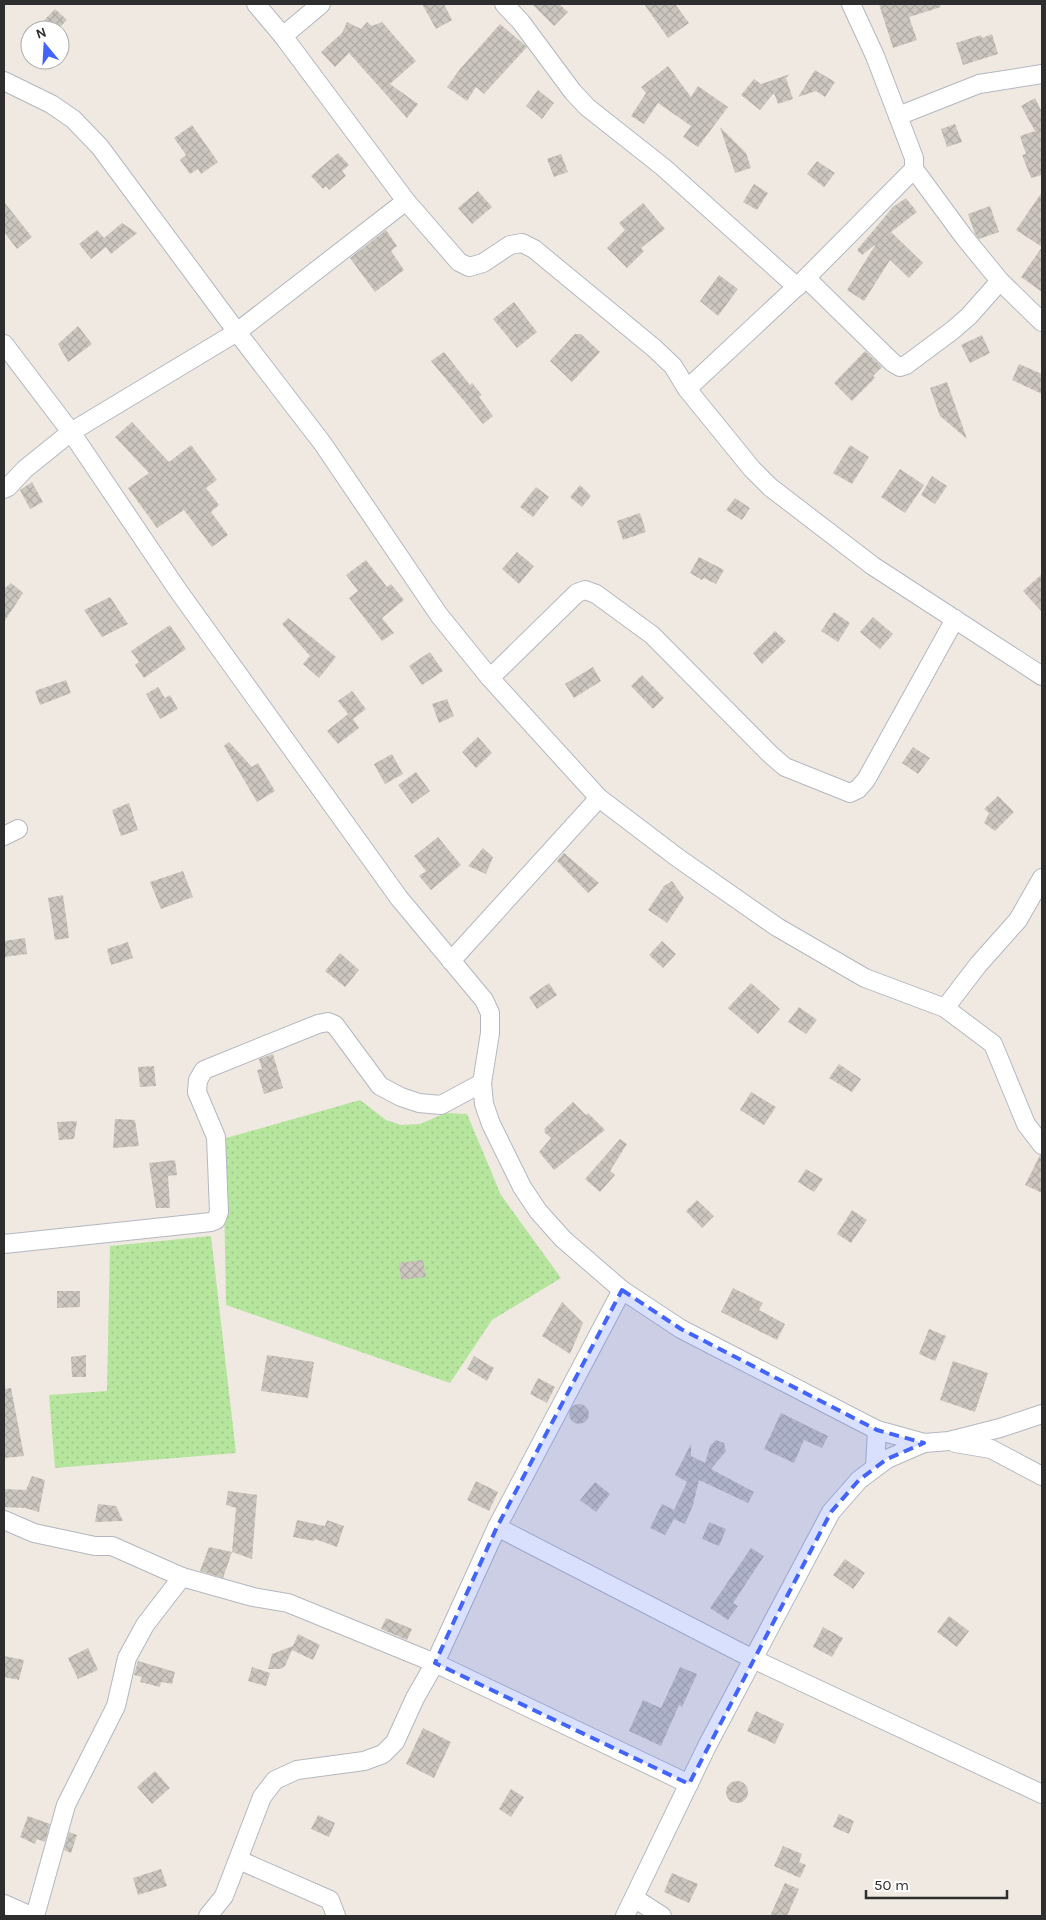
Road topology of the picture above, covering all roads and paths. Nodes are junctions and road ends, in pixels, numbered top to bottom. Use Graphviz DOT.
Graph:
graph roads {
  1 [pos="256,4"];
  2 [pos="321,4"];
  3 [pos="504,4"];
  4 [pos="851,4"];
  5 [pos="283,36"];
  6 [pos="1042,74"];
  7 [pos="4,81"];
  8 [pos="898,116"];
  9 [pos="914,169"];
  10 [pos="406,201"];
  11 [pos="1000,280"];
  12 [pos="802,282"];
  13 [pos="1042,322"];
  14 [pos="237,332"];
  15 [pos="4,344"];
  16 [pos="686,389"];
  17 [pos="71,432"];
  18 [pos="4,488"];
  19 [pos="954,619"];
  20 [pos="1042,676"];
  21 [pos="490,678"];
  22 [pos="599,798"];
  23 [pos="1042,878"];
  24 [pos="451,961"];
  25 [pos="944,1008"];
  26 [pos="482,1083"];
  27 [pos="1042,1146"];
  28 [pos="4,1244"];
  29 [pos="622,1290"];
  30 [pos="1042,1414"];
  31 [pos="1000,1428"];
  32 [pos="877,1430"];
  33 [pos="949,1442"];
  34 [pos="924,1443"];
  35 [pos="991,1449"];
  36 [pos="875,1468"];
  37 [pos="1042,1476"];
  38 [pos="4,1520"];
  39 [pos="496,1527"];
  40 [pos="182,1577"];
  41 [pos="753,1659"];
  42 [pos="434,1663"];
  43 [pos="688,1784"];
  44 [pos="1042,1794"];
  45 [pos="240,1860"];
  46 [pos="634,1898"];
  47 [pos="4,1904"];
  48 [pos="33,1916"];
  49 [pos="208,1916"];
  50 [pos="336,1916"];
  51 [pos="625,1916"];
  52 [pos="662,1916"];
  1 -- 5 [label="street"];
  2 -- 5 [label="street"];
  3 -- 12 [label="street"];
  4 -- 8 [label="street"];
  5 -- 10 [label="street"];
  6 -- 8 [label="street"];
  7 -- 14 [label="street"];
  8 -- 9 [label="street"];
  9 -- 11 [label="street"];
  9 -- 12 [label="street"];
  10 -- 14 [label="street"];
  10 -- 16 [label="street"];
  11 -- 12 [label="street"];
  11 -- 13 [label="street"];
  12 -- 16 [label="street"];
  14 -- 17 [label="street"];
  14 -- 21 [label="street"];
  15 -- 17 [label="street"];
  16 -- 19 [label="street"];
  17 -- 18 [label="street"];
  17 -- 24 [label="street"];
  19 -- 20 [label="street"];
  19 -- 21 [label="street"];
  21 -- 22 [label="street"];
  22 -- 24 [label="street"];
  22 -- 25 [label="street"];
  23 -- 25 [label="street"];
  24 -- 26 [label="street"];
  25 -- 27 [label="street"];
  26 -- 28 [label="street"];
  26 -- 29 [label="street"];
  29 -- 32 [label="street"];
  29 -- 39 [label="street"];
  30 -- 31 [label="street"];
  31 -- 33 [label="street"];
  31 -- 35 [label="street"];
  32 -- 34 [label="street"];
  32 -- 36 [label="street"];
  33 -- 34 [label="street"];
  33 -- 35 [label="street"];
  34 -- 36 [label="street"];
  35 -- 37 [label="street"];
  36 -- 41 [label="street"];
  38 -- 40 [label="street"];
  39 -- 41 [label="street"];
  39 -- 42 [label="street"];
  40 -- 42 [label="street"];
  40 -- 48 [label="street"];
  41 -- 43 [label="street"];
  41 -- 44 [label="street"];
  42 -- 43 [label="street"];
  42 -- 45 [label="street"];
  43 -- 46 [label="street"];
  45 -- 49 [label="street"];
  45 -- 50 [label="street"];
  46 -- 51 [label="street"];
  46 -- 52 [label="street"];
  47 -- 48 [label="street"];
}
